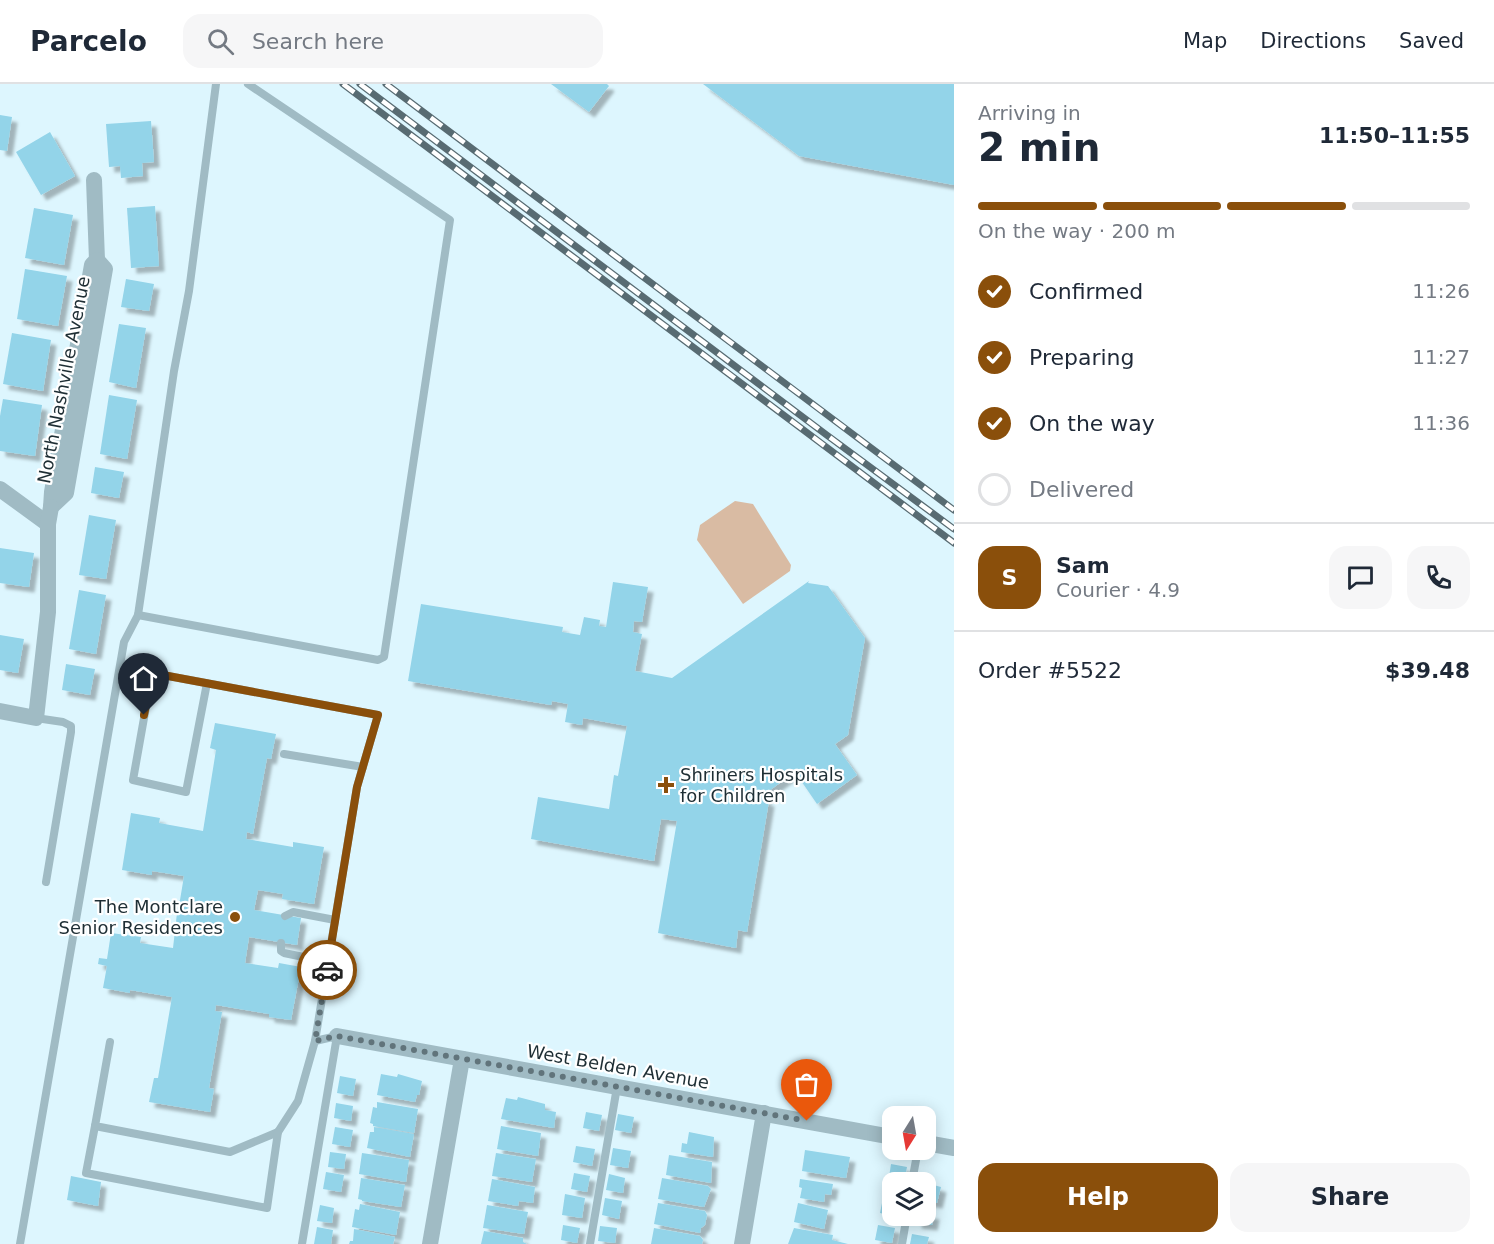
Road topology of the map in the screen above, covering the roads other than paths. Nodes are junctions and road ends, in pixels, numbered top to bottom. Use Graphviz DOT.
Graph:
graph roads {
  1 [pos="216,84"];
  2 [pos="248,84"];
  3 [pos="94,180"];
  4 [pos="0,489"];
  5 [pos="48,524"];
  6 [pos="138,615"];
  7 [pos="207,683"];
  8 [pos="0,711"];
  9 [pos="36,718"];
  10 [pos="284,754"];
  11 [pos="363,767"];
  12 [pos="46,882"];
  13 [pos="285,916"];
  14 [pos="335,920"];
  15 [pos="281,943"];
  16 [pos="328,962"];
  17 [pos="337,1036"];
  18 [pos="315,1041"];
  19 [pos="110,1042"];
  20 [pos="462,1059"];
  21 [pos="617,1087"];
  22 [pos="764,1113"];
  23 [pos="95,1126"];
  24 [pos="278,1132"];
  25 [pos="882,1135"];
  26 [pos="936,1145"];
  27 [pos="954,1148"];
  28 [pos="905,1226"];
  29 [pos="20,1244"];
  30 [pos="303,1244"];
  31 [pos="430,1244"];
  32 [pos="590,1244"];
  33 [pos="742,1244"];
  34 [pos="902,1244"];
  1 -- 6 [label="lane"];
  2 -- 6 [label="lane"];
  3 -- 5 [label="street, North Nashville Avenue"];
  4 -- 5 [label="street"];
  5 -- 9 [label="street, North Nashville Avenue"];
  6 -- 29 [label="lane"];
  7 -- 7 [label="lane"];
  7 -- 11 [label="lane"];
  8 -- 9 [label="street"];
  9 -- 12 [label="lane"];
  10 -- 11 [label="lane"];
  11 -- 14 [label="lane"];
  13 -- 14 [label="lane"];
  14 -- 16 [label="lane"];
  15 -- 16 [label="lane"];
  16 -- 18 [label="lane"];
  17 -- 18 [label="lane"];
  17 -- 20 [label="street, West Belden Avenue"];
  17 -- 30 [label="lane"];
  18 -- 24 [label="lane"];
  19 -- 23 [label="lane"];
  20 -- 21 [label="street, West Belden Avenue"];
  20 -- 31 [label="street"];
  21 -- 22 [label="street, West Belden Avenue"];
  21 -- 32 [label="lane"];
  22 -- 25 [label="street, West Belden Avenue"];
  22 -- 33 [label="street"];
  23 -- 24 [label="lane"];
  23 -- 24 [label="lane"];
  26 -- 27 [label="street"];
  28 -- 34 [label="lane"];
}
